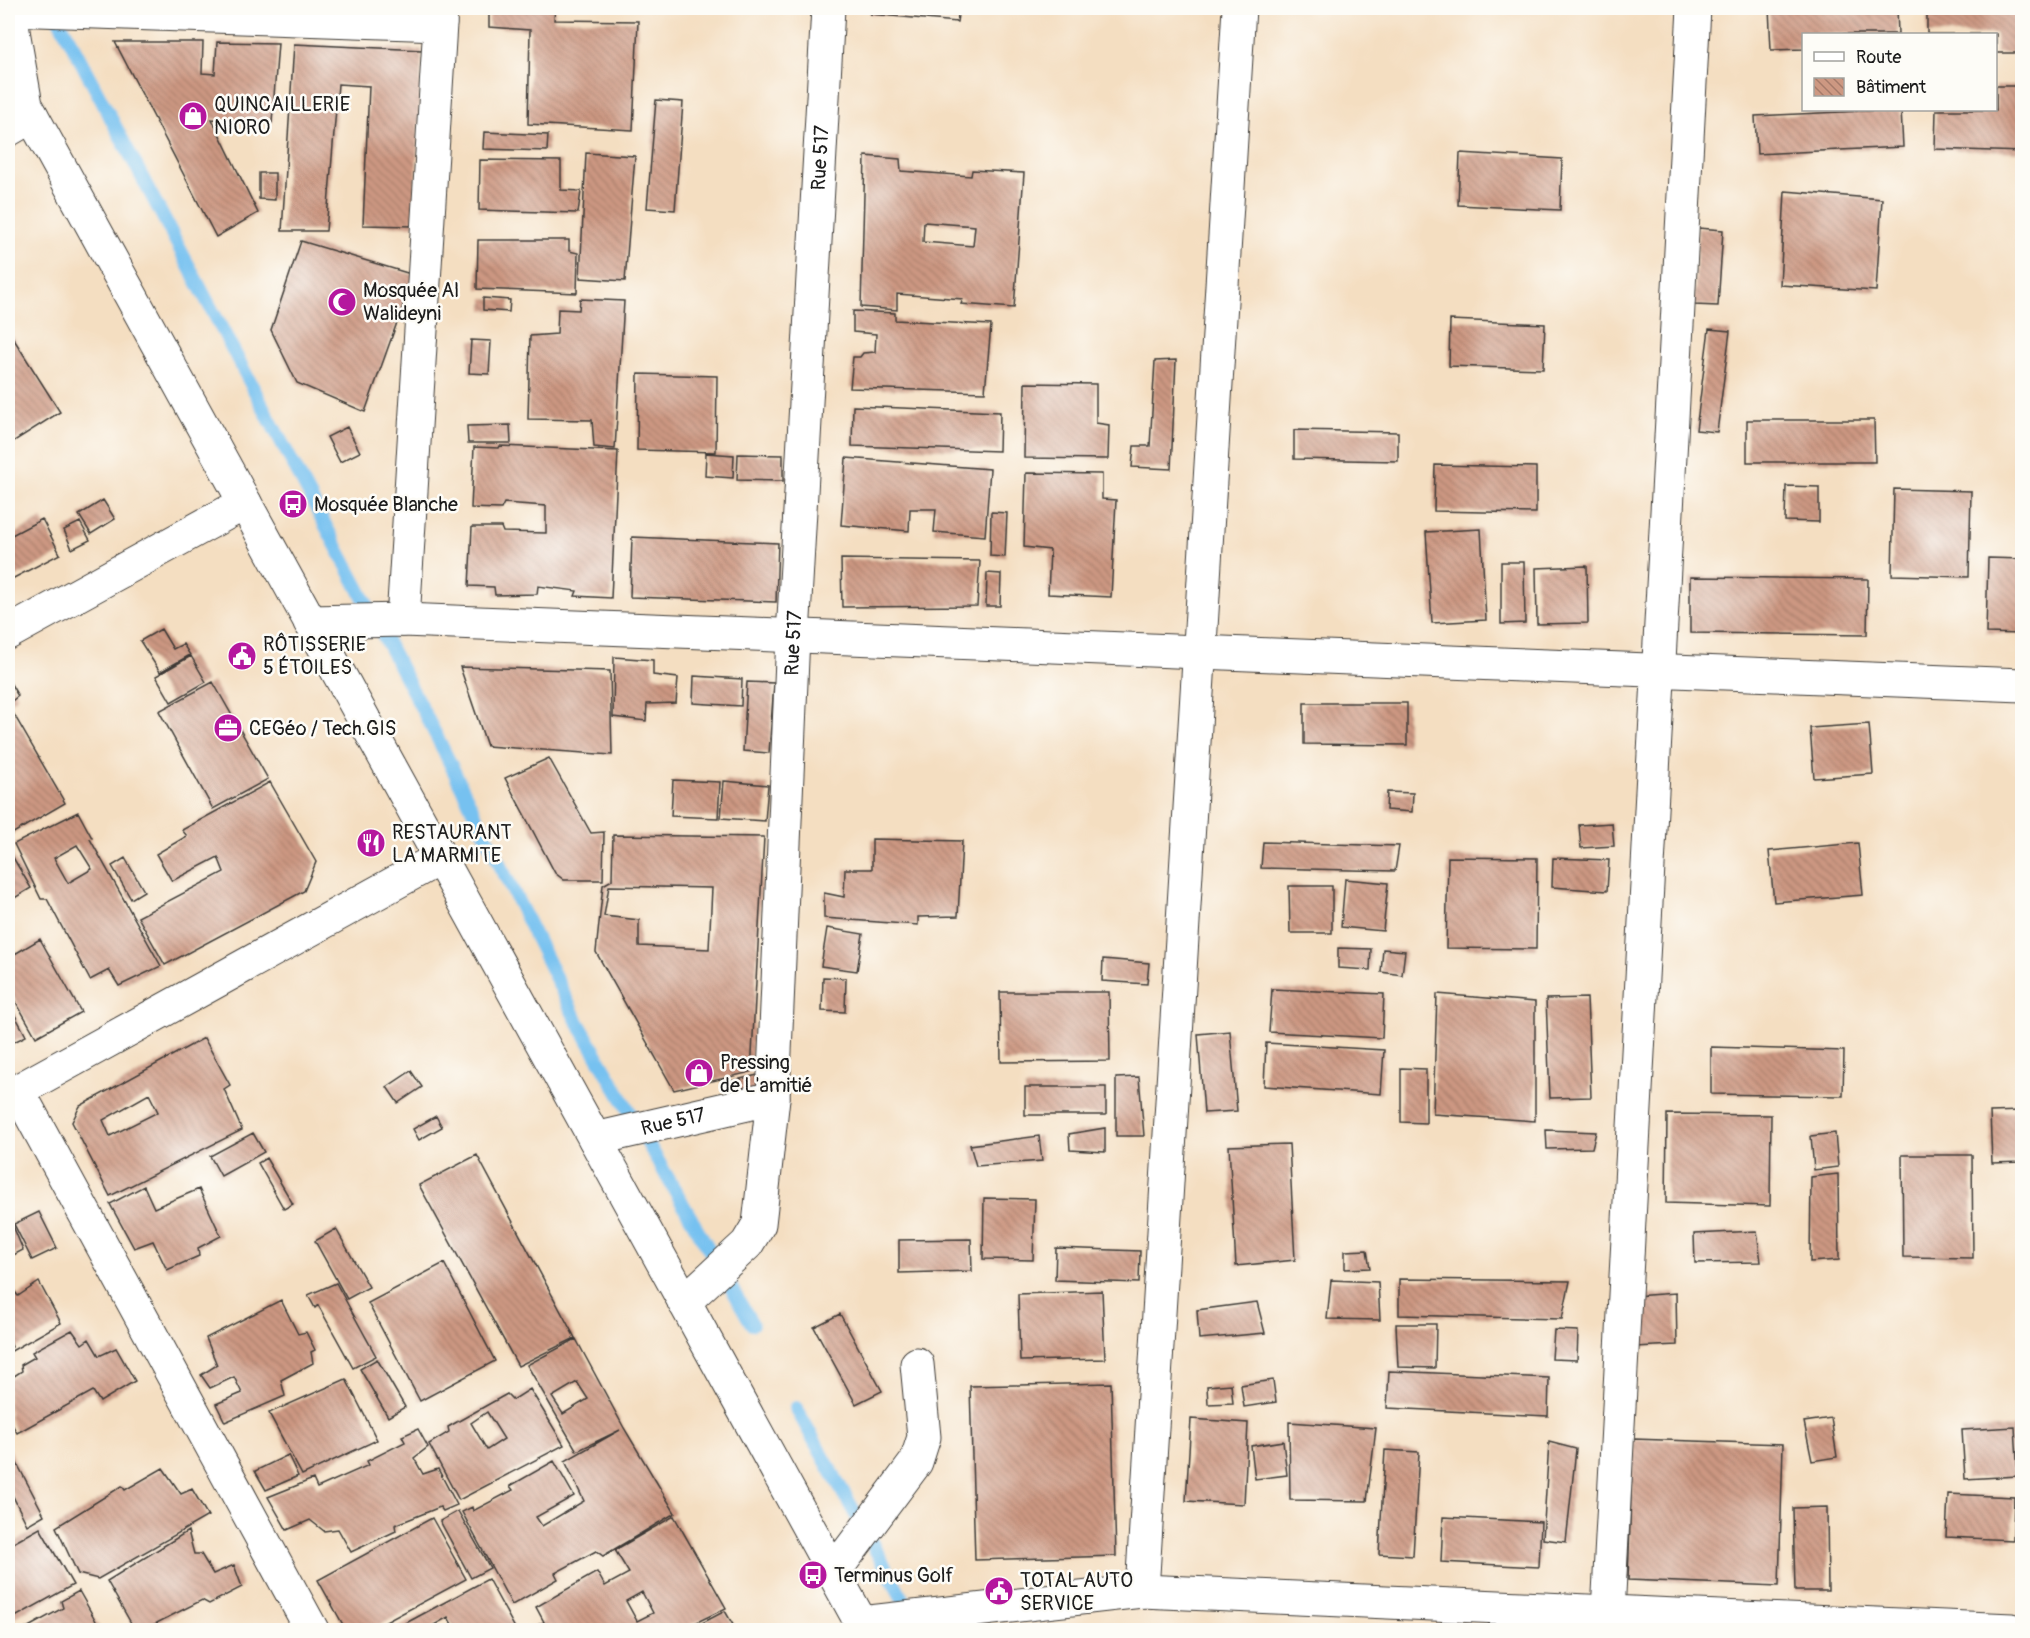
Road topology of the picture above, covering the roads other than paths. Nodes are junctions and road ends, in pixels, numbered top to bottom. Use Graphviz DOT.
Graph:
graph roads {
  1 [pos="9,8"];
  2 [pos="828,8"];
  3 [pos="1239,8"];
  4 [pos="1694,8"];
  5 [pos="441,16"];
  6 [pos="18,108"];
  7 [pos="245,503"];
  8 [pos="403,620"];
  9 [pos="310,622"];
  10 [pos="8,633"];
  11 [pos="793,636"];
  12 [pos="1200,652"];
  13 [pos="1658,671"];
  14 [pos="2022,685"];
  15 [pos="440,858"];
  16 [pos="13,1093"];
  17 [pos="773,1098"];
  18 [pos="595,1140"];
  19 [pos="684,1302"];
  20 [pos="917,1364"];
  21 [pos="833,1573"];
  22 [pos="1142,1591"];
  23 [pos="1608,1612"];
  24 [pos="863,1627"];
  25 [pos="312,1630"];
  26 [pos="2012,1630"];
  1 -- 5 [label="street"];
  1 -- 6 [label="street"];
  2 -- 11 [label="street, Rue 517"];
  3 -- 12 [label="street"];
  4 -- 13 [label="street"];
  5 -- 8 [label="street"];
  6 -- 7 [label="street"];
  7 -- 9 [label="street"];
  7 -- 10 [label="street"];
  8 -- 9 [label="street"];
  8 -- 11 [label="street"];
  9 -- 15 [label="street"];
  11 -- 12 [label="street"];
  11 -- 17 [label="street, Rue 517"];
  12 -- 13 [label="street"];
  12 -- 22 [label="street"];
  13 -- 14 [label="street"];
  13 -- 23 [label="street"];
  15 -- 16 [label="street"];
  15 -- 18 [label="street"];
  16 -- 25 [label="street"];
  17 -- 18 [label="street, Rue 517"];
  17 -- 19 [label="street"];
  18 -- 19 [label="street"];
  19 -- 21 [label="street"];
  20 -- 21 [label="street"];
  21 -- 24 [label="street"];
  22 -- 23 [label="street"];
  22 -- 24 [label="street"];
  23 -- 26 [label="street"];
}
